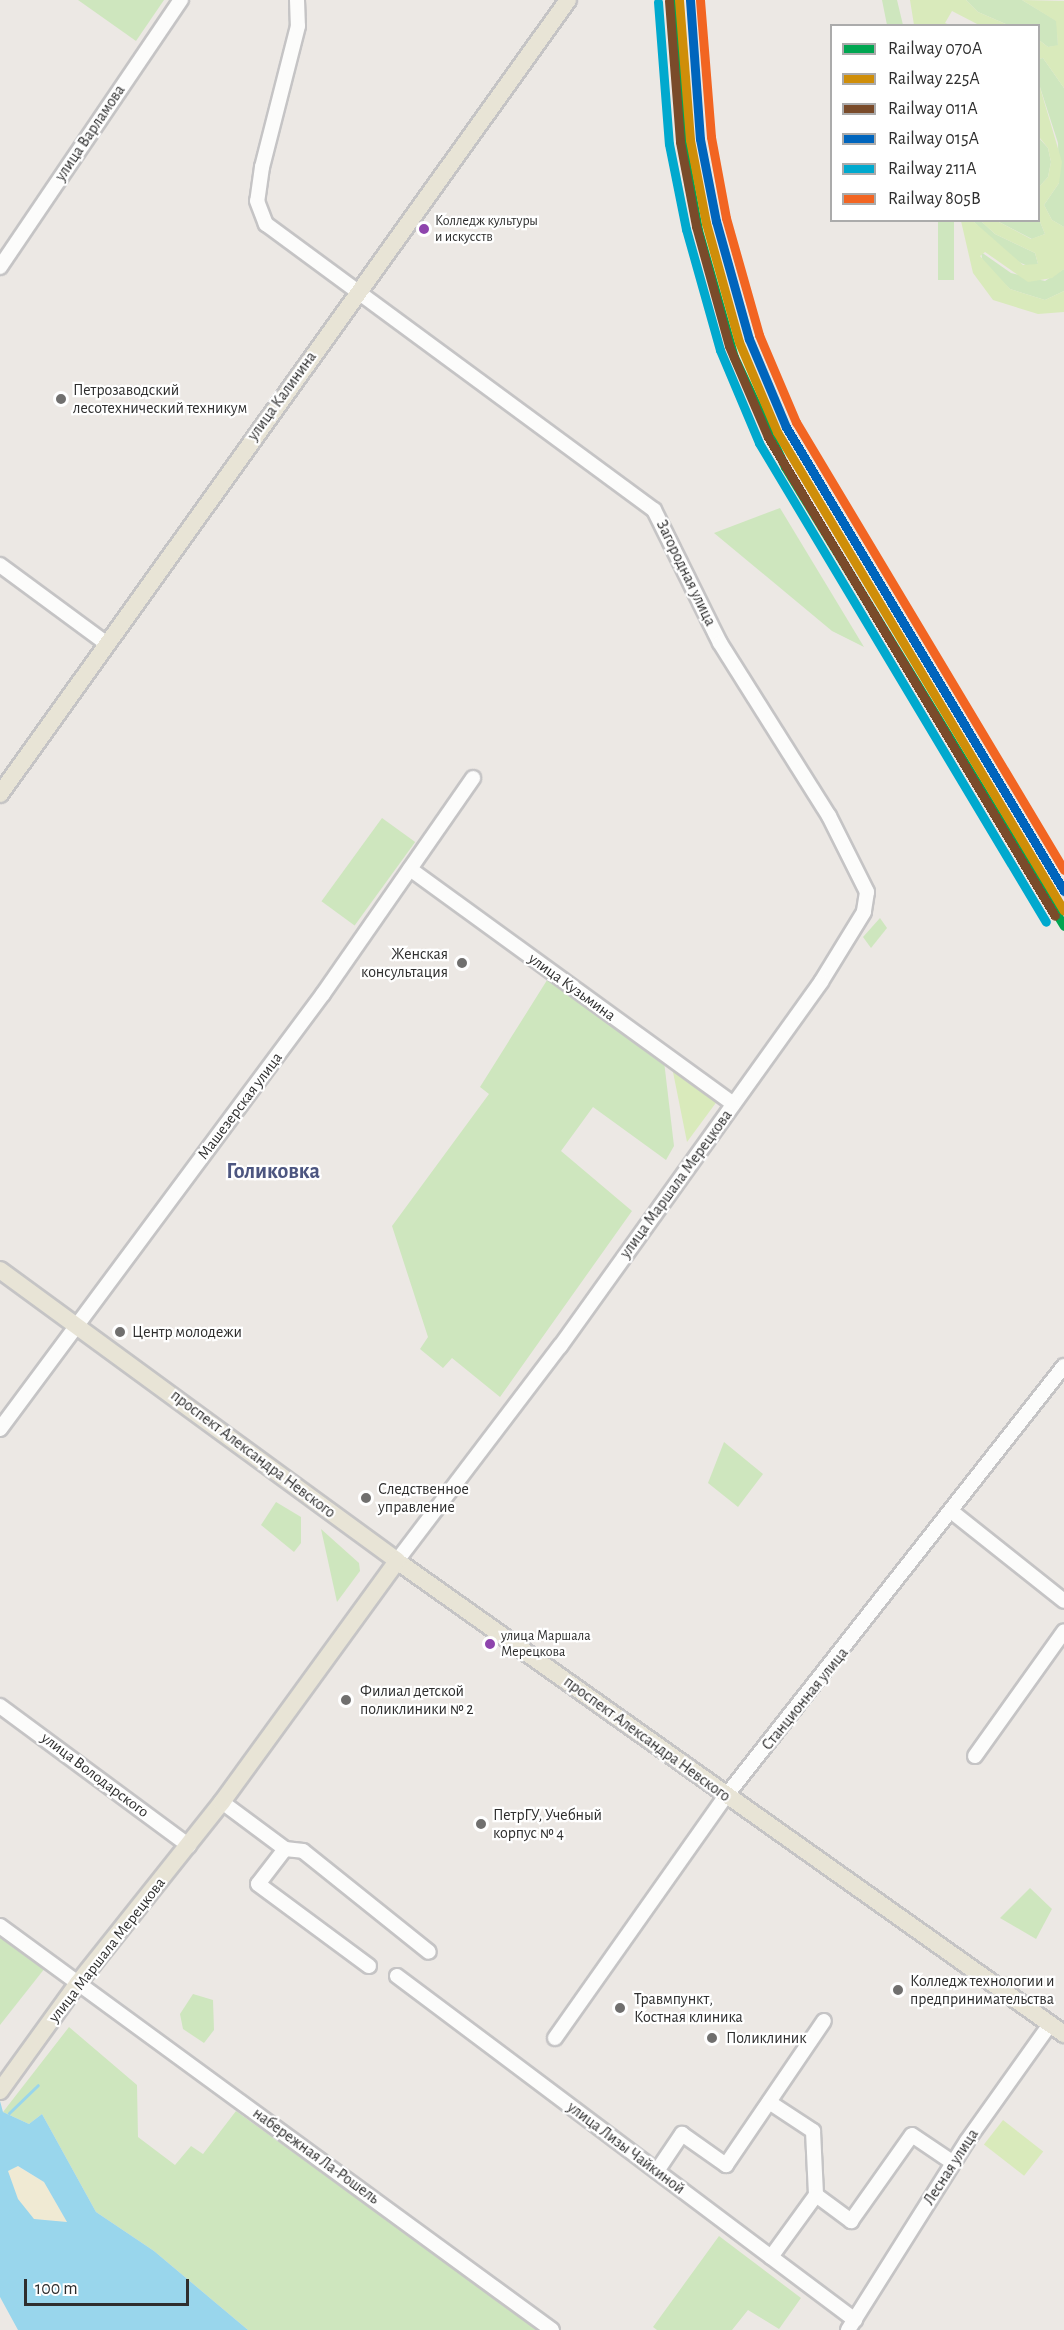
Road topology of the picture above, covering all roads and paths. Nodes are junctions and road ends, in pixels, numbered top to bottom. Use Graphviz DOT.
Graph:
graph roads {
  1 [pos="181,0"];
  2 [pos="297,0"];
  3 [pos="568,0"];
  4 [pos="0,267"];
  5 [pos="356,293"];
  6 [pos="0,565"];
  7 [pos="107,644"];
  8 [pos="473,778"];
  9 [pos="0,794"];
  10 [pos="410,869"];
  11 [pos="867,892"];
  12 [pos="733,1104"];
  13 [pos="0,1270"];
  14 [pos="77,1324"];
  15 [pos="1064,1366"];
  16 [pos="0,1429"];
  17 [pos="951,1511"];
  18 [pos="398,1561"];
  19 [pos="1064,1601"];
  20 [pos="1064,1630"];
  21 [pos="0,1706"];
  22 [pos="975,1756"];
  23 [pos="726,1796"];
  24 [pos="222,1802"];
  25 [pos="189,1846"];
  26 [pos="285,1849"];
  27 [pos="0,1926"];
  28 [pos="429,1952"];
  29 [pos="369,1966"];
  30 [pos="398,1976"];
  31 [pos="78,1983"];
  32 [pos="824,2021"];
  33 [pos="1060,2029"];
  34 [pos="555,2038"];
  35 [pos="0,2091"];
  36 [pos="769,2102"];
  37 [pos="952,2162"];
  38 [pos="657,2171"];
  39 [pos="816,2195"];
  40 [pos="771,2257"];
  41 [pos="852,2325"];
  42 [pos="552,2330"];
  1 -- 4 [label="street, улица Варламова"];
  2 -- 5 [label="street, Загородная улица"];
  3 -- 5 [label="main road, улица Калинина"];
  5 -- 7 [label="main road, улица Калинина"];
  5 -- 11 [label="street, Загородная улица"];
  6 -- 7 [label="street"];
  7 -- 9 [label="main road, улица Калинина"];
  8 -- 10 [label="street, Машезерская улица"];
  10 -- 12 [label="street, улица Кузьмина"];
  10 -- 14 [label="street, Машезерская улица"];
  11 -- 12 [label="street, улица Маршала Мерецкова"];
  12 -- 18 [label="street, улица Маршала Мерецкова"];
  13 -- 14 [label="main road, проспект Александра Невского"];
  14 -- 16 [label="street, Машезерская улица"];
  14 -- 18 [label="main road, проспект Александра Невского"];
  15 -- 17 [label="street, Станционная улица"];
  17 -- 19 [label="street"];
  17 -- 23 [label="street, Станционная улица"];
  18 -- 23 [label="main road, проспект Александра Невского"];
  18 -- 24 [label="main road, улица Маршала Мерецкова"];
  20 -- 22 [label="street"];
  21 -- 25 [label="street, улица Володарского"];
  23 -- 33 [label="main road, проспект Александра Невского"];
  23 -- 34 [label="street, Станционная улица"];
  24 -- 25 [label="main road, улица Маршала Мерецкова"];
  24 -- 26 [label="street"];
  25 -- 31 [label="main road, улица Маршала Мерецкова"];
  26 -- 28 [label="street"];
  26 -- 29 [label="street"];
  27 -- 31 [label="street, набережная Ла-Рошель"];
  30 -- 38 [label="street, улица Лизы Чайкиной"];
  31 -- 35 [label="main road, улица Маршала Мерецкова"];
  31 -- 42 [label="street, набережная Ла-Рошель"];
  32 -- 36 [label="street"];
  33 -- 37 [label="street, Лесная улица"];
  36 -- 38 [label="street"];
  36 -- 39 [label="street"];
  37 -- 39 [label="street"];
  37 -- 41 [label="street, Лесная улица"];
  38 -- 40 [label="street, улица Лизы Чайкиной"];
  39 -- 40 [label="street"];
  40 -- 41 [label="street, улица Лизы Чайкиной"];
}
